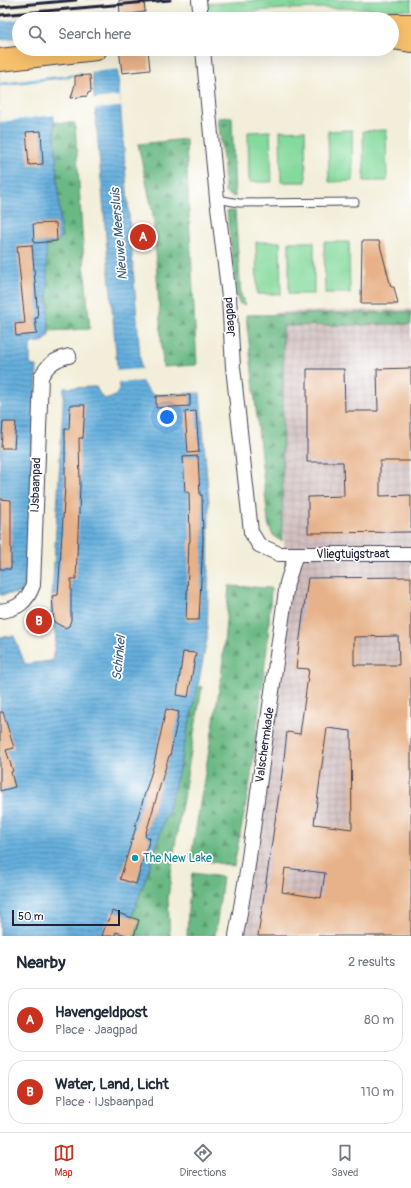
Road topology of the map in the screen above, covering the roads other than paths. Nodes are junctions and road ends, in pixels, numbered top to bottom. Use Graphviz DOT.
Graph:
graph roads {
  1 [pos="199,0"];
  2 [pos="200,12"];
  3 [pos="399,25"];
  4 [pos="411,25"];
  5 [pos="399,39"];
  6 [pos="411,41"];
  7 [pos="35,56"];
  8 [pos="205,56"];
  9 [pos="0,60"];
  10 [pos="217,199"];
  11 [pos="355,202"];
  12 [pos="68,356"];
  13 [pos="296,554"];
  14 [pos="411,554"];
  15 [pos="0,611"];
  16 [pos="236,936"];
  1 -- 2 [label="street"];
  3 -- 4 [label="highway"];
  5 -- 6 [label="highway"];
  7 -- 9 [label="highway"];
  8 -- 10 [label="street, Jaagpad"];
  10 -- 11 [label="lane"];
  10 -- 13 [label="street, Jaagpad"];
  12 -- 15 [label="street, IJsbaanpad"];
  13 -- 14 [label="street, Vliegtuigstraat"];
  13 -- 16 [label="street, Valschermkade"];
}
